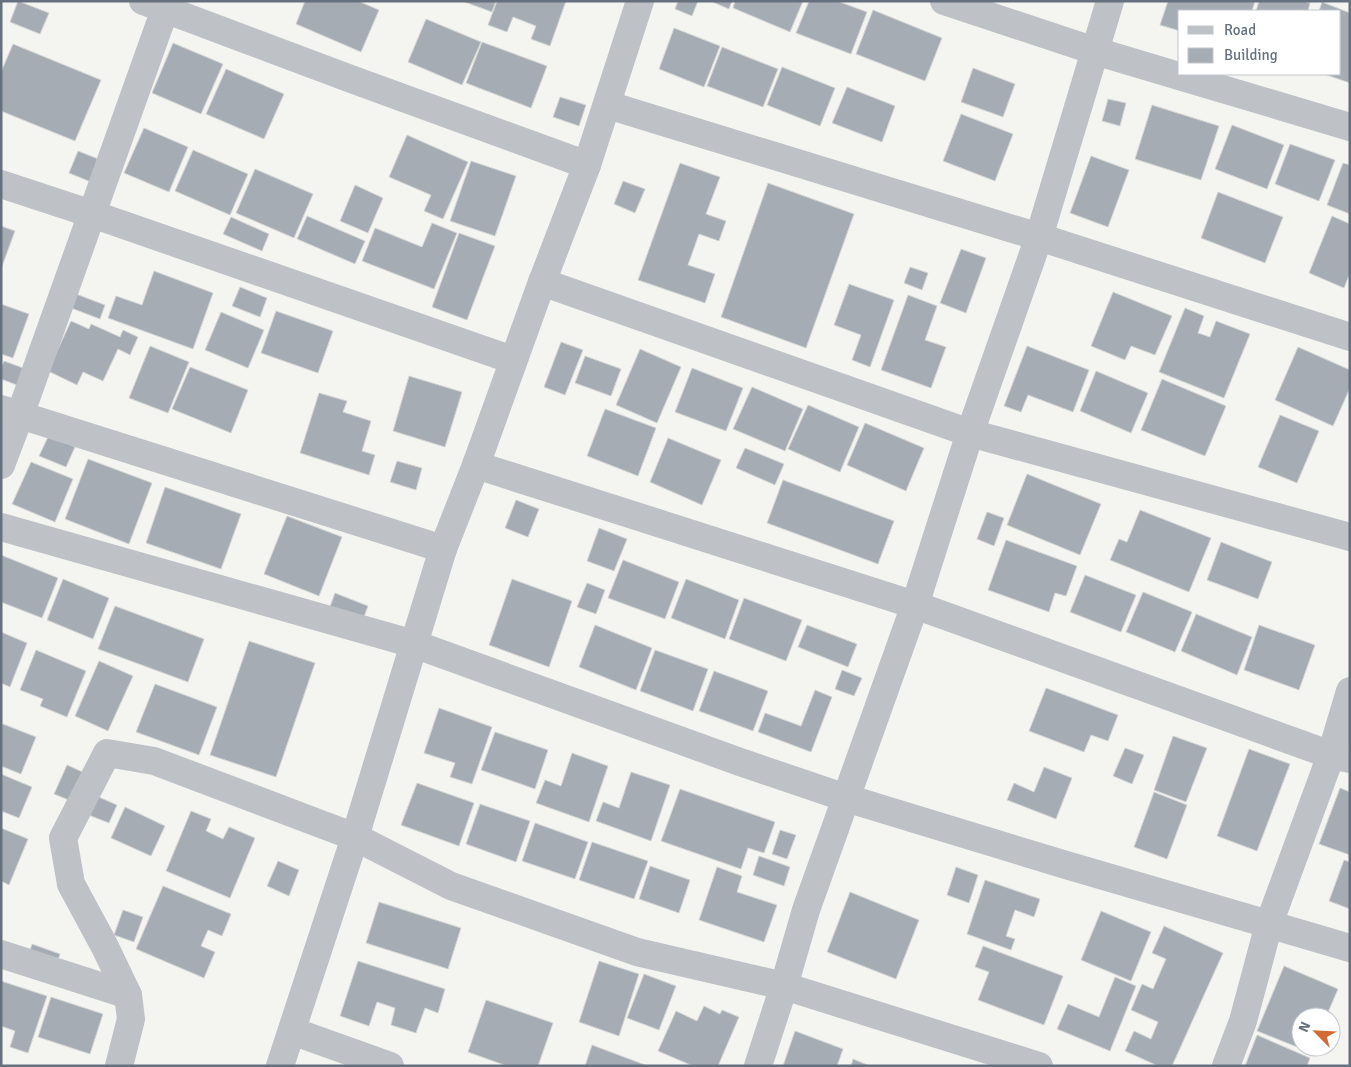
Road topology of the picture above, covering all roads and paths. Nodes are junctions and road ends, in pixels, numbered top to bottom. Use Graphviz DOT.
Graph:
graph roads {
  1 [pos="640,1"];
  2 [pos="944,1"];
  3 [pos="1110,1"];
  4 [pos="159,4"];
  5 [pos="1095,51"];
  6 [pos="608,105"];
  7 [pos="1350,127"];
  8 [pos="587,165"];
  9 [pos="1,184"];
  10 [pos="92,214"];
  11 [pos="1039,237"];
  12 [pos="542,282"];
  13 [pos="1350,338"];
  14 [pos="513,360"];
  15 [pos="11,412"];
  16 [pos="970,432"];
  17 [pos="1,465"];
  18 [pos="476,465"];
  19 [pos="1,528"];
  20 [pos="1350,537"];
  21 [pos="443,549"];
  22 [pos="915,605"];
  23 [pos="414,644"];
  24 [pos="1350,691"];
  25 [pos="1340,757"];
  26 [pos="846,798"];
  27 [pos="355,837"];
  28 [pos="1269,924"];
  29 [pos="1350,948"];
  30 [pos="1,954"];
  31 [pos="784,986"];
  32 [pos="128,995"];
  33 [pos="292,1031"];
  34 [pos="119,1066"];
  35 [pos="280,1066"];
  36 [pos="390,1066"];
  37 [pos="758,1066"];
  38 [pos="1039,1066"];
  39 [pos="1226,1066"];
  1 -- 6 [label="street"];
  2 -- 5 [label="street"];
  3 -- 5 [label="street"];
  4 -- 8 [label="street"];
  4 -- 10 [label="street"];
  5 -- 7 [label="street"];
  5 -- 11 [label="street"];
  6 -- 8 [label="street"];
  6 -- 11 [label="street"];
  8 -- 12 [label="street"];
  9 -- 10 [label="street"];
  10 -- 14 [label="street"];
  10 -- 15 [label="street"];
  11 -- 13 [label="street"];
  11 -- 16 [label="street"];
  12 -- 14 [label="street"];
  12 -- 16 [label="street"];
  14 -- 18 [label="street"];
  15 -- 17 [label="street"];
  15 -- 21 [label="street"];
  16 -- 20 [label="street"];
  16 -- 22 [label="street"];
  18 -- 21 [label="street"];
  18 -- 22 [label="street"];
  19 -- 23 [label="street"];
  21 -- 23 [label="street"];
  22 -- 25 [label="street"];
  22 -- 26 [label="street"];
  23 -- 26 [label="street"];
  23 -- 27 [label="street"];
  24 -- 25 [label="street"];
  25 -- 28 [label="street"];
  26 -- 28 [label="street"];
  26 -- 31 [label="street"];
  27 -- 31 [label="street"];
  27 -- 32 [label="street"];
  27 -- 33 [label="street"];
  28 -- 29 [label="street"];
  28 -- 39 [label="street"];
  30 -- 32 [label="street"];
  31 -- 37 [label="street"];
  31 -- 38 [label="street"];
  32 -- 34 [label="street"];
  33 -- 35 [label="street"];
  33 -- 36 [label="street"];
}
